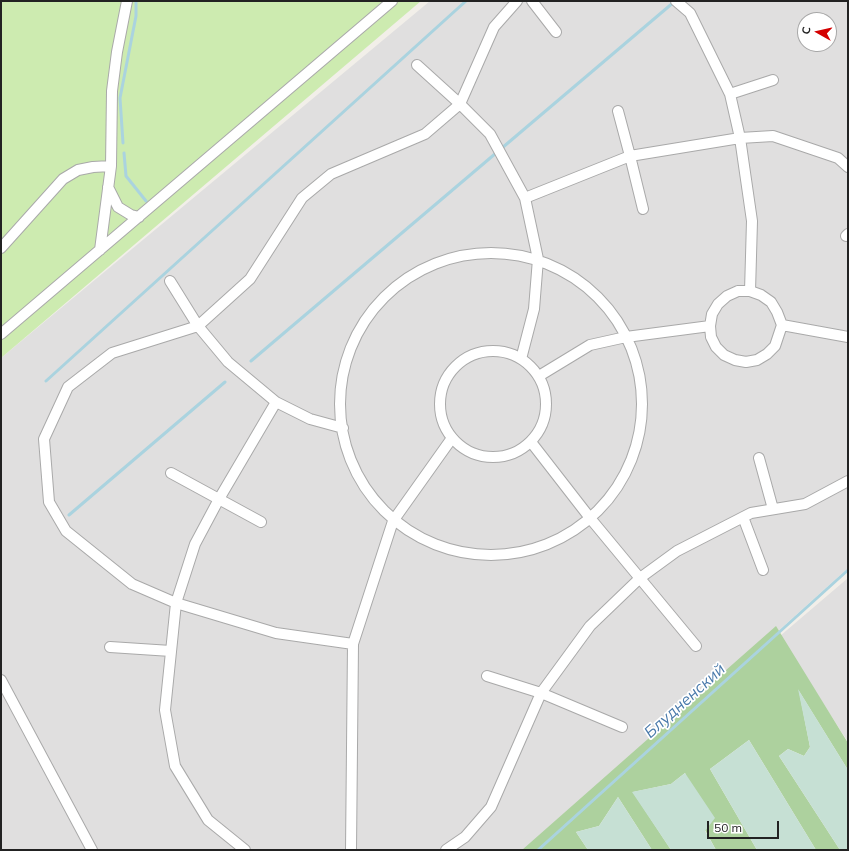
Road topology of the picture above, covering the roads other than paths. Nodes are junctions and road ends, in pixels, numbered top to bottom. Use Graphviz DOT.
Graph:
graph roads {
  1 [pos="127,1"];
  2 [pos="392,1"];
  3 [pos="517,1"];
  4 [pos="532,1"];
  5 [pos="676,1"];
  6 [pos="556,32"];
  7 [pos="417,65"];
  8 [pos="773,80"];
  9 [pos="730,94"];
  10 [pos="460,104"];
  11 [pos="618,111"];
  12 [pos="740,138"];
  13 [pos="630,156"];
  14 [pos="111,166"];
  15 [pos="848,167"];
  16 [pos="108,187"];
  17 [pos="525,198"];
  18 [pos="643,209"];
  19 [pos="139,217"];
  20 [pos="1,248"];
  21 [pos="100,250"];
  22 [pos="538,259"];
  23 [pos="170,281"];
  24 [pos="750,291"];
  25 [pos="782,325"];
  26 [pos="198,326"];
  27 [pos="710,326"];
  28 [pos="1,334"];
  29 [pos="626,337"];
  30 [pos="848,337"];
  31 [pos="521,359"];
  32 [pos="539,376"];
  33 [pos="276,402"];
  34 [pos="342,428"];
  35 [pos="452,438"];
  36 [pos="531,442"];
  37 [pos="758,458"];
  38 [pos="171,473"];
  39 [pos="848,481"];
  40 [pos="219,499"];
  41 [pos="774,509"];
  42 [pos="743,517"];
  43 [pos="590,518"];
  44 [pos="394,521"];
  45 [pos="261,522"];
  46 [pos="763,570"];
  47 [pos="640,578"];
  48 [pos="176,603"];
  49 [pos="353,644"];
  50 [pos="696,646"];
  51 [pos="110,647"];
  52 [pos="171,651"];
  53 [pos="486,676"];
  54 [pos="1,680"];
  55 [pos="541,693"];
  56 [pos="622,727"];
  57 [pos="92,850"];
  58 [pos="245,850"];
  59 [pos="351,850"];
  60 [pos="446,850"];
  1 -- 14 [label="street"];
  2 -- 19 [label="street"];
  3 -- 10 [label="street"];
  4 -- 6 [label="street"];
  5 -- 9 [label="street"];
  7 -- 10 [label="street"];
  8 -- 9 [label="street"];
  9 -- 12 [label="street"];
  10 -- 17 [label="street"];
  10 -- 26 [label="street"];
  11 -- 13 [label="street"];
  12 -- 13 [label="street"];
  12 -- 15 [label="street"];
  12 -- 24 [label="street"];
  13 -- 17 [label="street"];
  13 -- 18 [label="street"];
  14 -- 16 [label="street"];
  14 -- 20 [label="street"];
  16 -- 19 [label="street"];
  16 -- 21 [label="street"];
  17 -- 22 [label="street"];
  19 -- 21 [label="street"];
  21 -- 28 [label="street"];
  22 -- 29 [label="street"];
  22 -- 31 [label="street"];
  22 -- 34 [label="street"];
  23 -- 26 [label="street"];
  24 -- 25 [label="street"];
  24 -- 27 [label="street"];
  25 -- 27 [label="street"];
  25 -- 30 [label="street"];
  26 -- 33 [label="street"];
  26 -- 48 [label="street"];
  27 -- 29 [label="street"];
  29 -- 32 [label="street"];
  29 -- 43 [label="street"];
  31 -- 32 [label="street"];
  31 -- 35 [label="street"];
  32 -- 36 [label="street"];
  33 -- 34 [label="street"];
  33 -- 40 [label="street"];
  34 -- 44 [label="street"];
  35 -- 36 [label="street"];
  35 -- 44 [label="street"];
  36 -- 43 [label="street"];
  37 -- 41 [label="street"];
  38 -- 40 [label="street"];
  39 -- 41 [label="street"];
  40 -- 45 [label="street"];
  40 -- 48 [label="street"];
  41 -- 42 [label="street"];
  42 -- 46 [label="street"];
  42 -- 47 [label="street"];
  43 -- 44 [label="street"];
  43 -- 47 [label="street"];
  44 -- 49 [label="street"];
  47 -- 50 [label="street"];
  47 -- 55 [label="street"];
  48 -- 49 [label="street"];
  48 -- 52 [label="street"];
  49 -- 59 [label="street"];
  51 -- 52 [label="street"];
  52 -- 58 [label="street"];
  53 -- 55 [label="street"];
  54 -- 57 [label="street"];
  55 -- 56 [label="street"];
  55 -- 60 [label="street"];
}
